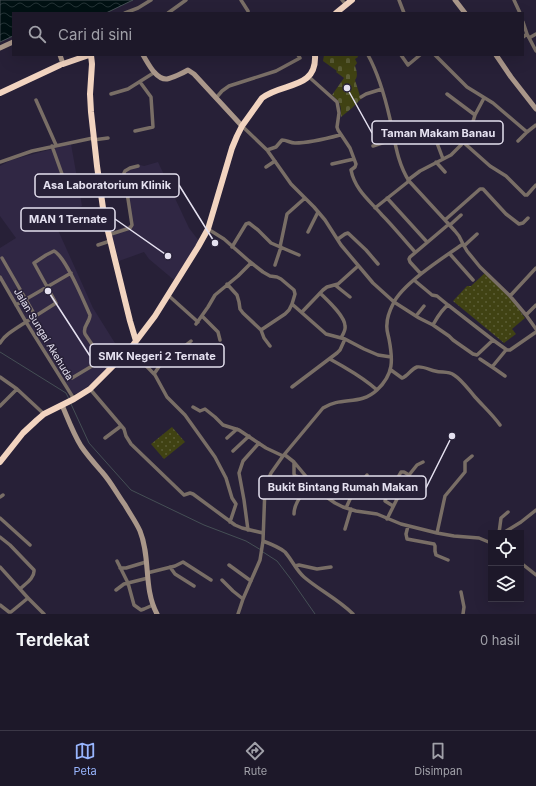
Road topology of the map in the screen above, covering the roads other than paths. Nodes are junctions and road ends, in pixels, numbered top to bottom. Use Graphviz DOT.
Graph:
graph roads {
  1 [pos="151,0"];
  2 [pos="186,0"];
  3 [pos="241,0"];
  4 [pos="352,0"];
  5 [pos="399,0"];
  6 [pos="455,0"];
  7 [pos="514,0"];
  8 [pos="344,2"];
  9 [pos="175,8"];
  10 [pos="248,11"];
  11 [pos="128,12"];
  12 [pos="169,12"];
  13 [pos="177,12"];
  14 [pos="337,12"];
  15 [pos="404,12"];
  16 [pos="464,12"];
  17 [pos="520,12"];
  18 [pos="536,34"];
  19 [pos="526,36"];
  20 [pos="12,42"];
  21 [pos="0,48"];
  22 [pos="536,51"];
  23 [pos="60,56"];
  24 [pos="87,56"];
  25 [pos="90,56"];
  26 [pos="143,56"];
  27 [pos="315,56"];
  28 [pos="368,56"];
  29 [pos="401,56"];
  30 [pos="419,56"];
  31 [pos="436,56"];
  32 [pos="497,56"];
  33 [pos="300,57"];
  34 [pos="62,65"];
  35 [pos="408,65"];
  36 [pos="411,69"];
  37 [pos="155,72"];
  38 [pos="309,77"];
  39 [pos="140,82"];
  40 [pos="382,89"];
  41 [pos="0,93"];
  42 [pos="111,94"];
  43 [pos="447,94"];
  44 [pos="361,97"];
  45 [pos="216,98"];
  46 [pos="484,98"];
  47 [pos="36,100"];
  48 [pos="536,109"];
  49 [pos="475,115"];
  50 [pos="536,125"];
  51 [pos="242,126"];
  52 [pos="135,131"];
  53 [pos="526,132"];
  54 [pos="340,134"];
  55 [pos="108,138"];
  56 [pos="93,139"];
  57 [pos="394,139"];
  58 [pos="518,141"];
  59 [pos="463,142"];
  60 [pos="437,143"];
  61 [pos="54,146"];
  62 [pos="373,146"];
  63 [pos="267,150"];
  64 [pos="354,159"];
  65 [pos="443,159"];
  66 [pos="275,161"];
  67 [pos="0,162"];
  68 [pos="436,162"];
  69 [pos="332,164"];
  70 [pos="138,166"];
  71 [pos="266,167"];
  72 [pos="445,172"];
  73 [pos="408,180"];
  74 [pos="536,185"];
  75 [pos="66,188"];
  76 [pos="305,198"];
  77 [pos="387,198"];
  78 [pos="375,208"];
  79 [pos="318,212"];
  80 [pos="461,215"];
  81 [pos="528,218"];
  82 [pos="445,220"];
  83 [pos="449,225"];
  84 [pos="208,229"];
  85 [pos="308,232"];
  86 [pos="477,234"];
  87 [pos="109,238"];
  88 [pos="338,239"];
  89 [pos="427,242"];
  90 [pos="98,245"];
  91 [pos="463,245"];
  92 [pos="232,247"];
  93 [pos="280,247"];
  94 [pos="415,252"];
  95 [pos="450,254"];
  96 [pos="299,255"];
  97 [pos="2,258"];
  98 [pos="251,263"];
  99 [pos="378,264"];
  100 [pos="275,265"];
  101 [pos="358,266"];
  102 [pos="536,268"];
  103 [pos="71,273"];
  104 [pos="421,274"];
  105 [pos="0,277"];
  106 [pos="414,280"];
  107 [pos="473,280"];
  108 [pos="228,284"];
  109 [pos="335,285"];
  110 [pos="47,287"];
  111 [pos="320,293"];
  112 [pos="168,295"];
  113 [pos="510,296"];
  114 [pos="350,297"];
  115 [pos="26,299"];
  116 [pos="394,302"];
  117 [pos="292,304"];
  118 [pos="16,305"];
  119 [pos="536,305"];
  120 [pos="424,306"];
  121 [pos="448,306"];
  122 [pos="302,312"];
  123 [pos="526,315"];
  124 [pos="202,316"];
  125 [pos="416,316"];
  126 [pos="36,317"];
  127 [pos="26,322"];
  128 [pos="433,325"];
  129 [pos="261,330"];
  130 [pos="536,331"];
  131 [pos="341,338"];
  132 [pos="345,339"];
  133 [pos="220,340"];
  134 [pos="493,340"];
  135 [pos="136,341"];
  136 [pos="191,341"];
  137 [pos="0,343"];
  138 [pos="270,346"];
  139 [pos="130,349"];
  140 [pos="506,350"];
  141 [pos="391,357"];
  142 [pos="330,359"];
  143 [pos="480,359"];
  144 [pos="102,360"];
  145 [pos="492,367"];
  146 [pos="391,370"];
  147 [pos="110,371"];
  148 [pos="154,374"];
  149 [pos="505,376"];
  150 [pos="0,377"];
  151 [pos="72,378"];
  152 [pos="292,387"];
  153 [pos="17,389"];
  154 [pos="90,390"];
  155 [pos="377,390"];
  156 [pos="74,399"];
  157 [pos="63,404"];
  158 [pos="0,405"];
  159 [pos="193,407"];
  160 [pos="44,414"];
  161 [pos="121,426"];
  162 [pos="500,426"];
  163 [pos="237,429"];
  164 [pos="249,436"];
  165 [pos="105,438"];
  166 [pos="227,438"];
  167 [pos="259,443"];
  168 [pos="233,451"];
  169 [pos="284,456"];
  170 [pos="472,456"];
  171 [pos="0,462"];
  172 [pos="294,462"];
  173 [pos="423,462"];
  174 [pos="366,475"];
  175 [pos="409,475"];
  176 [pos="393,506"];
  177 [pos="346,508"];
  178 [pos="350,509"];
  179 [pos="536,510"];
  180 [pos="508,512"];
  181 [pos="294,514"];
  182 [pos="0,518"];
  183 [pos="387,519"];
  184 [pos="230,522"];
  185 [pos="408,526"];
  186 [pos="345,529"];
  187 [pos="248,530"];
  188 [pos="499,530"];
  189 [pos="508,530"];
  190 [pos="263,533"];
  191 [pos="437,533"];
  192 [pos="0,537"];
  193 [pos="263,542"];
  194 [pos="488,542"];
  195 [pos="30,546"];
  196 [pos="448,560"];
  197 [pos="117,561"];
  198 [pos="146,562"];
  199 [pos="229,565"];
  200 [pos="524,565"];
  201 [pos="295,566"];
  202 [pos="0,567"];
  203 [pos="331,567"];
  204 [pos="120,568"];
  205 [pos="170,568"];
  206 [pos="147,575"];
  207 [pos="536,575"];
  208 [pos="211,580"];
  209 [pos="222,580"];
  210 [pos="251,581"];
  211 [pos="128,583"];
  212 [pos="194,586"];
  213 [pos="20,589"];
  214 [pos="116,590"];
  215 [pos="461,592"];
  216 [pos="28,598"];
  217 [pos="243,599"];
  218 [pos="0,605"];
  219 [pos="153,605"];
  220 [pos="44,614"];
  221 [pos="157,614"];
  222 [pos="238,614"];
  223 [pos="353,614"];
  224 [pos="463,614"];
  1 -- 11 [label="street"];
  2 -- 9 [label="street"];
  3 -- 10 [label="street"];
  4 -- 8 [label="highway"];
  5 -- 15 [label="street"];
  6 -- 16 [label="street"];
  7 -- 17 [label="street"];
  8 -- 14 [label="highway"];
  9 -- 12 [label="street"];
  9 -- 13 [label="street"];
  18 -- 19 [label="street"];
  19 -- 22 [label="street"];
  20 -- 21 [label="street"];
  23 -- 34 [label="street"];
  24 -- 34 [label="highway"];
  25 -- 56 [label="highway"];
  26 -- 37 [label="street"];
  27 -- 38 [label="highway"];
  28 -- 40 [label="street"];
  29 -- 35 [label="street"];
  30 -- 35 [label="street"];
  31 -- 46 [label="street"];
  32 -- 48 [label="street"];
  33 -- 45 [label="street"];
  34 -- 41 [label="highway"];
  35 -- 36 [label="street"];
  37 -- 39 [label="street"];
  37 -- 45 [label="street"];
  38 -- 51 [label="highway"];
  38 -- 54 [label="street"];
  39 -- 42 [label="street"];
  39 -- 52 [label="street"];
  40 -- 44 [label="street"];
  40 -- 57 [label="street"];
  43 -- 49 [label="street"];
  45 -- 51 [label="street"];
  46 -- 49 [label="street"];
  46 -- 53 [label="street"];
  47 -- 61 [label="street"];
  49 -- 59 [label="street"];
  50 -- 53 [label="street"];
  51 -- 63 [label="street"];
  51 -- 84 [label="highway"];
  53 -- 58 [label="street"];
  54 -- 63 [label="street"];
  54 -- 64 [label="street"];
  55 -- 56 [label="street"];
  56 -- 61 [label="street"];
  56 -- 87 [label="highway"];
  57 -- 62 [label="street"];
  57 -- 73 [label="street"];
  59 -- 65 [label="street"];
  59 -- 74 [label="street"];
  60 -- 65 [label="street"];
  61 -- 67 [label="street"];
  61 -- 75 [label="street"];
  63 -- 66 [label="street"];
  64 -- 69 [label="street"];
  64 -- 78 [label="street"];
  65 -- 68 [label="street"];
  66 -- 71 [label="street"];
  66 -- 76 [label="street"];
  68 -- 72 [label="street"];
  68 -- 73 [label="street"];
  70 -- 87 [label="street"];
  73 -- 77 [label="street"];
  73 -- 82 [label="street"];
  76 -- 79 [label="street"];
  76 -- 93 [label="street"];
  77 -- 78 [label="street"];
  77 -- 89 [label="street"];
  78 -- 94 [label="street"];
  79 -- 85 [label="street"];
  79 -- 88 [label="street"];
  80 -- 83 [label="street"];
  81 -- 82 [label="street"];
  82 -- 83 [label="street"];
  83 -- 89 [label="street"];
  83 -- 91 [label="street"];
  84 -- 92 [label="street"];
  84 -- 112 [label="highway"];
  86 -- 91 [label="street"];
  87 -- 90 [label="street"];
  87 -- 135 [label="highway"];
  88 -- 99 [label="street"];
  88 -- 101 [label="street"];
  89 -- 94 [label="street"];
  91 -- 95 [label="street"];
  91 -- 113 [label="street"];
  92 -- 93 [label="street"];
  92 -- 98 [label="street"];
  93 -- 96 [label="street"];
  93 -- 100 [label="street"];
  94 -- 104 [label="street"];
  95 -- 104 [label="street"];
  95 -- 107 [label="street"];
  97 -- 115 [label="street"];
  98 -- 108 [label="street"];
  98 -- 117 [label="street"];
  101 -- 109 [label="street"];
  101 -- 116 [label="street"];
  102 -- 113 [label="street"];
  103 -- 110 [label="street"];
  103 -- 110 [label="street"];
  103 -- 144 [label="street"];
  104 -- 106 [label="street"];
  105 -- 118 [label="street, Jalan Sungai Akehuda"];
  106 -- 116 [label="street"];
  106 -- 121 [label="street"];
  108 -- 124 [label="street"];
  108 -- 129 [label="street"];
  109 -- 111 [label="street"];
  109 -- 114 [label="street"];
  110 -- 115 [label="street"];
  110 -- 126 [label="street"];
  111 -- 122 [label="street"];
  111 -- 131 [label="street"];
  112 -- 124 [label="street"];
  112 -- 135 [label="highway"];
  113 -- 123 [label="street"];
  115 -- 118 [label="street"];
  115 -- 126 [label="street"];
  116 -- 125 [label="street"];
  116 -- 141 [label="street"];
  117 -- 122 [label="street"];
  117 -- 129 [label="street"];
  118 -- 127 [label="street, Jalan Sungai Akehuda"];
  119 -- 123 [label="street"];
  120 -- 125 [label="street"];
  121 -- 128 [label="street"];
  121 -- 134 [label="street"];
  122 -- 131 [label="street"];
  123 -- 130 [label="street"];
  124 -- 133 [label="street"];
  125 -- 128 [label="street"];
  126 -- 127 [label="street"];
  127 -- 137 [label="street"];
  127 -- 156 [label="street, Jalan Sungai Akehuda"];
  128 -- 134 [label="street"];
  129 -- 138 [label="street"];
  130 -- 140 [label="street"];
  131 -- 132 [label="street"];
  132 -- 141 [label="street"];
  132 -- 142 [label="street"];
  134 -- 140 [label="street"];
  135 -- 139 [label="highway"];
  136 -- 148 [label="street"];
  139 -- 147 [label="highway"];
  139 -- 148 [label="street"];
  140 -- 145 [label="street"];
  141 -- 146 [label="street"];
  142 -- 152 [label="street"];
  142 -- 155 [label="street"];
  143 -- 145 [label="street"];
  144 -- 147 [label="street"];
  144 -- 151 [label="street"];
  145 -- 149 [label="street"];
  146 -- 155 [label="street"];
  146 -- 162 [label="street"];
  147 -- 154 [label="highway"];
  148 -- 184 [label="street"];
  150 -- 153 [label="street"];
  153 -- 158 [label="street"];
  153 -- 160 [label="street"];
  154 -- 156 [label="highway"];
  154 -- 161 [label="street"];
  155 -- 169 [label="street"];
  156 -- 157 [label="highway"];
  157 -- 160 [label="highway"];
  157 -- 198 [label="street"];
  159 -- 163 [label="street"];
  160 -- 171 [label="highway"];
  161 -- 165 [label="street"];
  161 -- 184 [label="street"];
  163 -- 164 [label="street"];
  163 -- 166 [label="street"];
  164 -- 167 [label="street"];
  164 -- 168 [label="street"];
  167 -- 169 [label="street"];
  167 -- 187 [label="street"];
  169 -- 172 [label="street"];
  169 -- 190 [label="street"];
  170 -- 191 [label="street"];
  172 -- 177 [label="street"];
  172 -- 181 [label="street"];
  173 -- 175 [label="street"];
  174 -- 177 [label="street"];
  175 -- 176 [label="street"];
  175 -- 176 [label="street"];
  176 -- 183 [label="street"];
  177 -- 178 [label="street"];
  178 -- 183 [label="street"];
  178 -- 186 [label="street"];
  179 -- 189 [label="street"];
  180 -- 188 [label="street"];
  182 -- 195 [label="street"];
  183 -- 185 [label="street"];
  184 -- 187 [label="street"];
  185 -- 191 [label="street"];
  185 -- 196 [label="street"];
  187 -- 190 [label="street"];
  190 -- 193 [label="street"];
  191 -- 194 [label="street"];
  192 -- 213 [label="street"];
  193 -- 201 [label="street"];
  193 -- 210 [label="street"];
  197 -- 204 [label="street"];
  198 -- 204 [label="street"];
  198 -- 206 [label="street"];
  199 -- 210 [label="street"];
  200 -- 207 [label="street"];
  201 -- 203 [label="street"];
  201 -- 223 [label="street"];
  202 -- 213 [label="street"];
  204 -- 211 [label="street"];
  205 -- 206 [label="street"];
  205 -- 208 [label="street"];
  205 -- 212 [label="street"];
  206 -- 211 [label="street"];
  206 -- 219 [label="street"];
  209 -- 217 [label="street"];
  210 -- 217 [label="street"];
  211 -- 214 [label="street"];
  211 -- 219 [label="street"];
  213 -- 216 [label="street"];
  215 -- 224 [label="street"];
  216 -- 218 [label="street"];
  216 -- 220 [label="street"];
  217 -- 222 [label="street"];
  219 -- 221 [label="street"];
}
